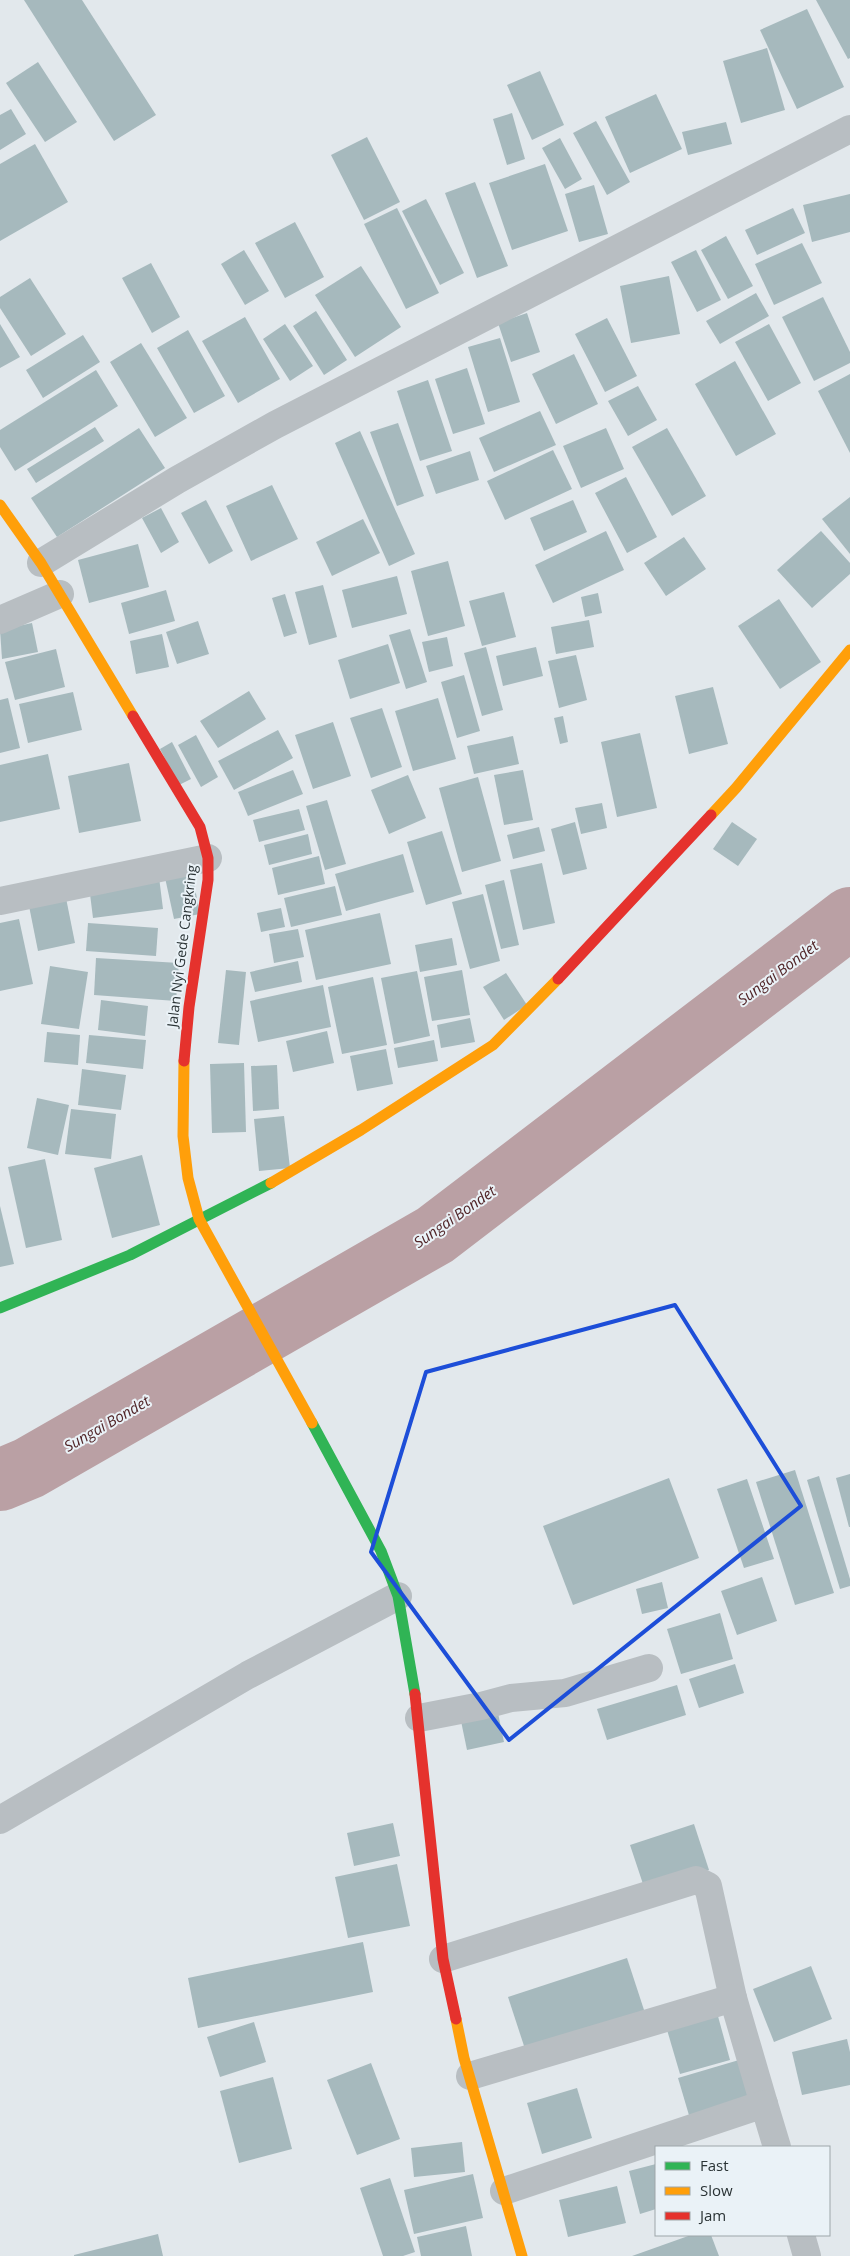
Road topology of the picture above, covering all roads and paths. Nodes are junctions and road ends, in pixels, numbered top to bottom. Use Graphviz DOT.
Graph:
graph roads {
  1 [pos="850,129"];
  2 [pos="0,505"];
  3 [pos="41,563"];
  4 [pos="60,594"];
  5 [pos="0,620"];
  6 [pos="850,650"];
  7 [pos="208,858"];
  8 [pos="0,901"];
  9 [pos="199,1221"];
  10 [pos="0,1308"];
  11 [pos="398,1596"];
  12 [pos="649,1668"];
  13 [pos="419,1718"];
  14 [pos="0,1820"];
  15 [pos="443,1959"];
  16 [pos="733,1998"];
  17 [pos="470,2076"];
  18 [pos="764,2104"];
  19 [pos="777,2146"];
  20 [pos="504,2191"];
  21 [pos="802,2236"];
  22 [pos="522,2256"];
  23 [pos="808,2256"];
  1 -- 3 [label="street"];
  2 -- 3 [label="street, Jalan Nyi Gede Cangkring"];
  3 -- 4 [label="street, Jalan Nyi Gede Cangkring"];
  4 -- 5 [label="street"];
  4 -- 7 [label="street, Jalan Nyi Gede Cangkring"];
  6 -- 9 [label="street"];
  7 -- 8 [label="street"];
  7 -- 9 [label="street, Jalan Nyi Gede Cangkring"];
  9 -- 10 [label="street"];
  9 -- 11 [label="street, Jalan Nyi Gede Cangkring"];
  11 -- 13 [label="street, Jalan Nyi Gede Cangkring"];
  11 -- 14 [label="street"];
  12 -- 13 [label="street"];
  13 -- 15 [label="street, Jalan Nyi Gede Cangkring"];
  15 -- 16 [label="street"];
  15 -- 17 [label="street, Jalan Nyi Gede Cangkring"];
  16 -- 17 [label="street"];
  16 -- 18 [label="street"];
  17 -- 20 [label="street, Jalan Nyi Gede Cangkring"];
  18 -- 19 [label="street"];
  18 -- 20 [label="street"];
  20 -- 22 [label="street, Jalan Nyi Gede Cangkring"];
  21 -- 23 [label="street"];
}
